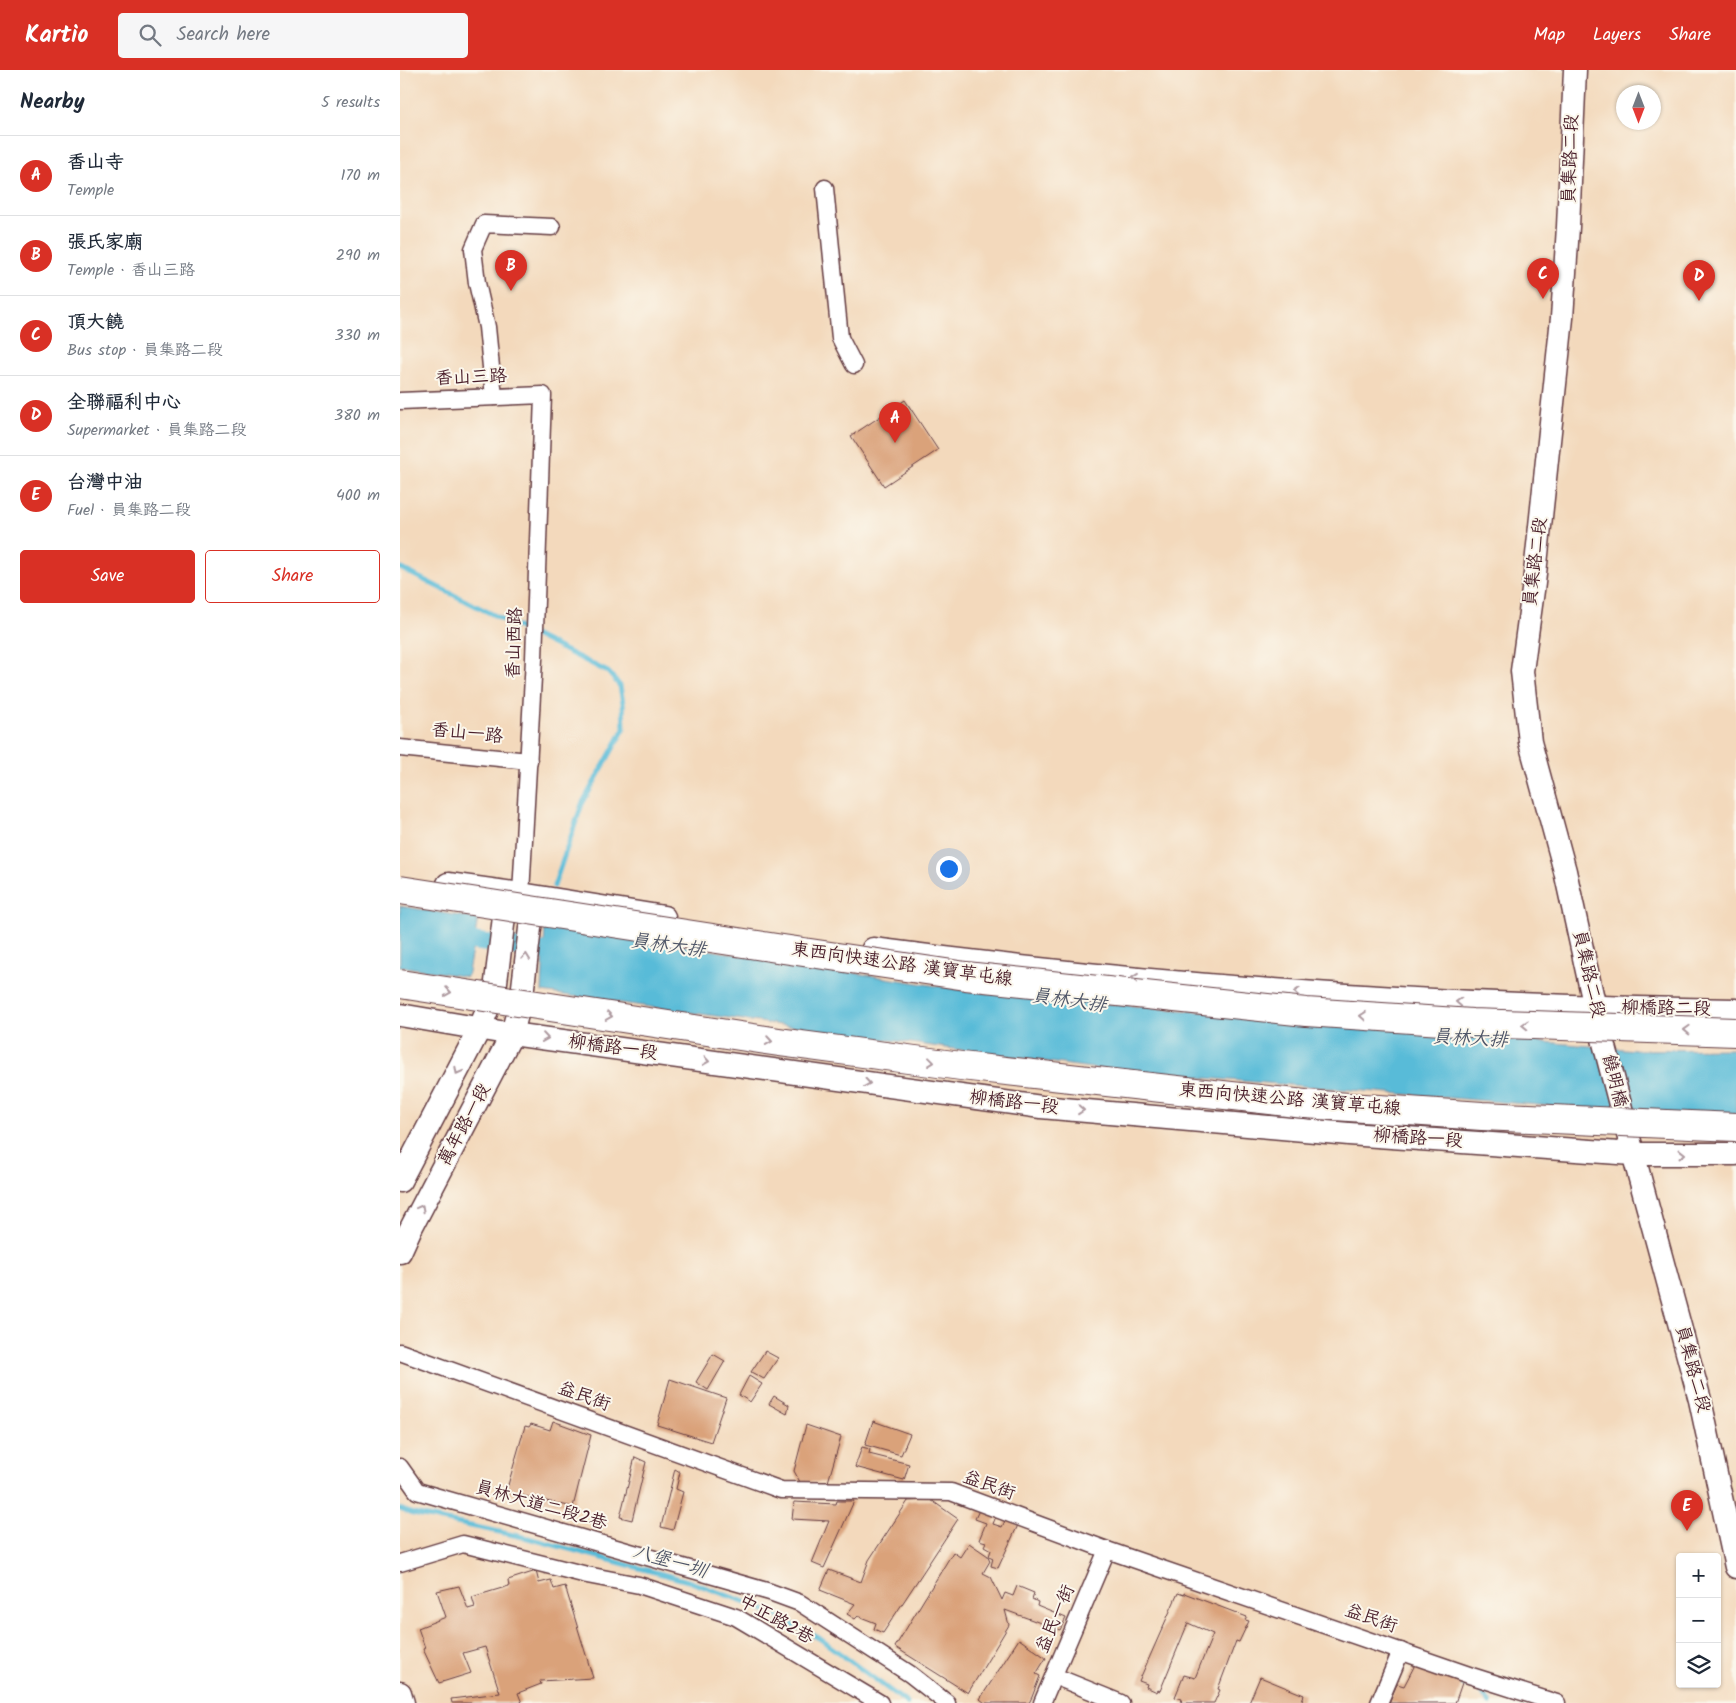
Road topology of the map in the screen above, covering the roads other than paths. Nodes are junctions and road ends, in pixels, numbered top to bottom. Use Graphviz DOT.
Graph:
graph roads {
  1 [pos="1575,70"];
  2 [pos="825,188"];
  3 [pos="552,227"];
  4 [pos="854,365"];
  5 [pos="543,395"];
  6 [pos="494,397"];
  7 [pos="400,400"];
  8 [pos="400,748"];
  9 [pos="529,761"];
  10 [pos="400,878"];
  11 [pos="400,890"];
  12 [pos="521,894"];
  13 [pos="400,984"];
  14 [pos="1595,1008"];
  15 [pos="1736,1010"];
  16 [pos="400,1015"];
  17 [pos="480,1028"];
  18 [pos="1736,1032"];
  19 [pos="512,1034"];
  20 [pos="1605,1045"];
  21 [pos="1623,1116"];
  22 [pos="1736,1126"];
  23 [pos="1633,1154"];
  24 [pos="1736,1154"];
  25 [pos="400,1181"];
  26 [pos="400,1252"];
  27 [pos="400,1352"];
  28 [pos="400,1466"];
  29 [pos="1107,1550"];
  30 [pos="400,1563"];
  31 [pos="1736,1566"];
  32 [pos="1401,1651"];
  33 [pos="1054,1676"];
  34 [pos="400,1693"];
  35 [pos="403,1703"];
  36 [pos="880,1703"];
  37 [pos="947,1703"];
  38 [pos="1042,1703"];
  39 [pos="1121,1703"];
  40 [pos="1379,1703"];
  41 [pos="1557,1703"];
  1 -- 14 [label="main road, 員集路二段"];
  2 -- 4 [label="street"];
  3 -- 6 [label="street"];
  5 -- 6 [label="street, 香山三路"];
  5 -- 9 [label="street, 香山西路"];
  6 -- 7 [label="street, 香山三路"];
  8 -- 9 [label="street, 香山一路"];
  9 -- 12 [label="street, 香山西路"];
  10 -- 12 [label="main road"];
  18 -- 11 [label="highway, 東西向快速公路 漢寶草屯線, one-way, bridge"];
  14 -- 12 [label="main road, one-way"];
  12 -- 17 [label="main road, 萬年路一段"];
  19 -- 12 [label="main road, 萬年路一段, one-way"];
  13 -- 22 [label="highway, 東西向快速公路 漢寶草屯線, one-way, bridge"];
  14 -- 15 [label="main road, 柳橋路二段"];
  14 -- 20 [label="main road, 員集路二段"];
  16 -- 17 [label="main road, 柳橋路一段"];
  17 -- 19 [label="main road, 柳橋路一段"];
  17 -- 25 [label="main road, 萬年路一段, one-way"];
  19 -- 23 [label="main road, 柳橋路一段, one-way"];
  26 -- 19 [label="main road, 萬年路一段, one-way"];
  20 -- 21 [label="main road, 饒明橋"];
  21 -- 23 [label="main road, 員集路二段"];
  23 -- 24 [label="main road, one-way"];
  23 -- 31 [label="main road, 員集路二段"];
  27 -- 29 [label="street, 益民街"];
  28 -- 37 [label="street, 員林大道二段2巷"];
  29 -- 32 [label="street, 益民街"];
  29 -- 33 [label="street, 益民一街"];
  30 -- 36 [label="street, 中正路2巷"];
  32 -- 40 [label="street"];
  32 -- 41 [label="street, 益民街"];
  33 -- 38 [label="street, 益民一街"];
  33 -- 39 [label="street"];
  34 -- 35 [label="main road"];
}
